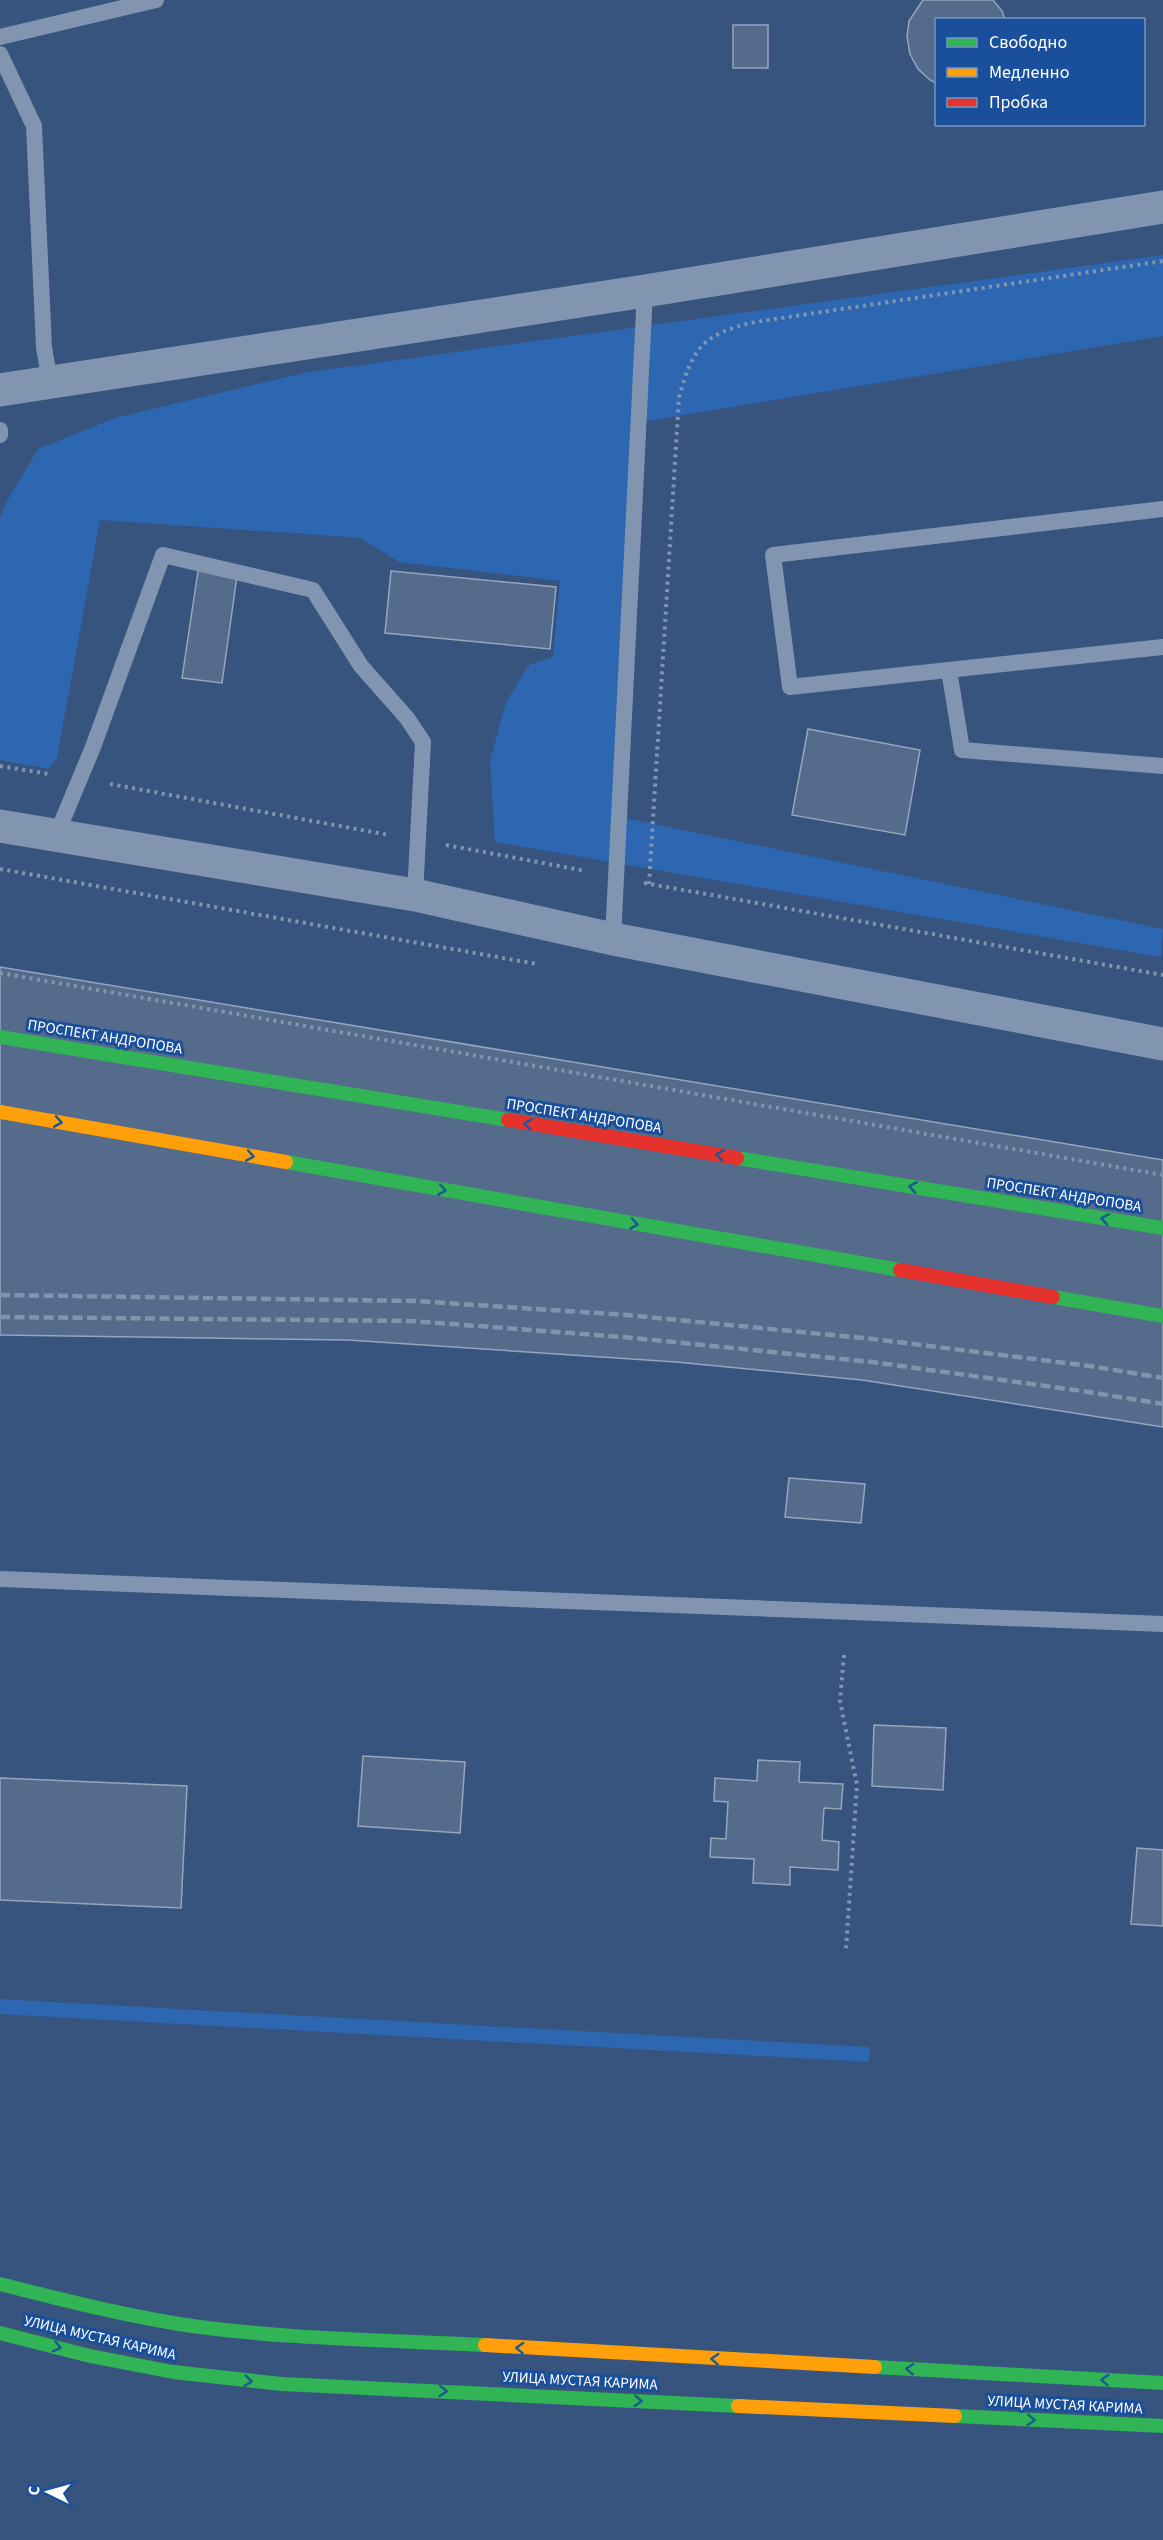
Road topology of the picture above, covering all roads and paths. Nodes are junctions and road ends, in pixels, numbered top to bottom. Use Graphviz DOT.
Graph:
graph roads {
  1 [pos="156,0"];
  2 [pos="0,37"];
  3 [pos="0,54"];
  4 [pos="1163,207"];
  5 [pos="1163,261"];
  6 [pos="645,291"];
  7 [pos="51,382"];
  8 [pos="1,396"];
  9 [pos="0,430"];
  10 [pos="0,435"];
  11 [pos="1163,509"];
  12 [pos="1163,647"];
  13 [pos="949,670"];
  14 [pos="0,766"];
  15 [pos="1163,766"];
  16 [pos="80,779"];
  17 [pos="0,826"];
  18 [pos="56,836"];
  19 [pos="418,840"];
  20 [pos="617,877"];
  21 [pos="650,884"];
  22 [pos="415,895"];
  23 [pos="613,939"];
  24 [pos="0,973"];
  25 [pos="1163,975"];
  26 [pos="0,1037"];
  27 [pos="1163,1044"];
  28 [pos="0,1112"];
  29 [pos="1163,1175"];
  30 [pos="1163,1228"];
  31 [pos="1163,1317"];
  32 [pos="0,1579"];
  33 [pos="1163,1624"];
  34 [pos="844,1655"];
  35 [pos="846,1949"];
  36 [pos="0,2284"];
  37 [pos="0,2332"];
  38 [pos="1163,2383"];
  39 [pos="1163,2426"];
  1 -- 2 [label="lane"];
  3 -- 7 [label="lane"];
  4 -- 6 [label="street"];
  5 -- 21 [label="path"];
  6 -- 7 [label="street"];
  6 -- 20 [label="lane"];
  7 -- 8 [label="street"];
  9 -- 10 [label="lane"];
  11 -- 13 [label="lane"];
  12 -- 13 [label="lane"];
  13 -- 15 [label="lane"];
  14 -- 16 [label="path"];
  16 -- 18 [label="lane"];
  16 -- 19 [label="path"];
  16 -- 19 [label="lane"];
  17 -- 18 [label="street"];
  18 -- 22 [label="street"];
  19 -- 20 [label="path"];
  19 -- 22 [label="lane"];
  20 -- 21 [label="path"];
  20 -- 23 [label="lane"];
  21 -- 25 [label="path"];
  22 -- 23 [label="street"];
  23 -- 27 [label="street"];
  24 -- 29 [label="path"];
  30 -- 26 [label="main road, ПРОСПЕКТ АНДРОПОВА, one-way"];
  28 -- 31 [label="main road, one-way"];
  32 -- 33 [label="lane"];
  34 -- 35 [label="path"];
  38 -- 36 [label="main road, УЛИЦА МУСТАЯ КАРИМА, one-way"];
  37 -- 39 [label="main road, УЛИЦА МУСТАЯ КАРИМА, one-way"];
}
